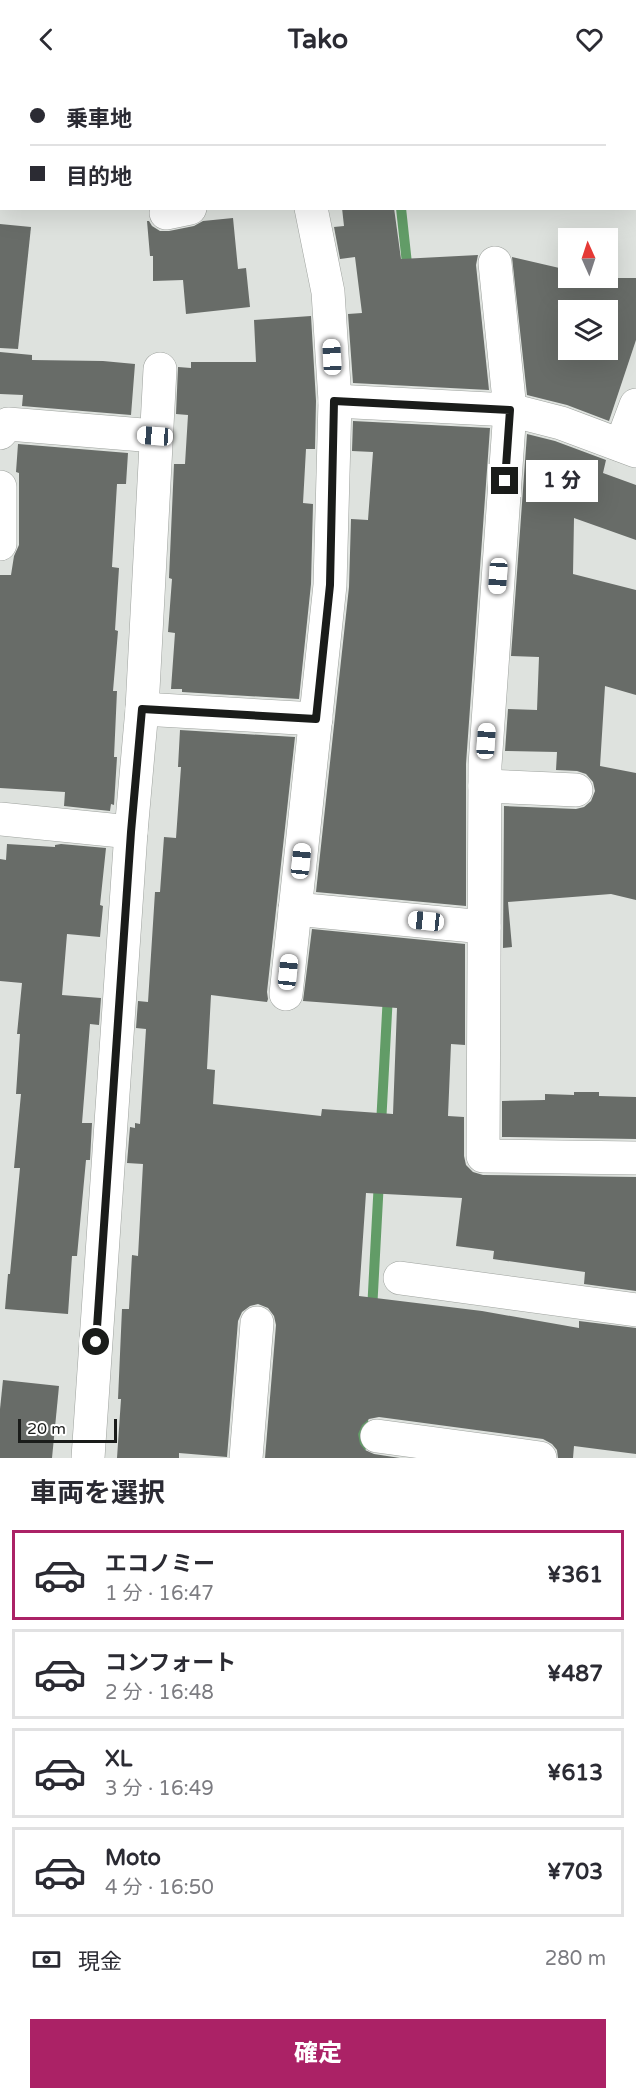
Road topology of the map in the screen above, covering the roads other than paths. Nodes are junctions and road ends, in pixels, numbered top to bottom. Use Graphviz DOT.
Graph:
graph roads {
  1 [pos="311,210"];
  2 [pos="495,263"];
  3 [pos="160,369"];
  4 [pos="334,401"];
  5 [pos="636,405"];
  6 [pos="510,410"];
  7 [pos="0,433"];
  8 [pos="155,436"];
  9 [pos="628,448"];
  10 [pos="0,487"];
  11 [pos="0,544"];
  12 [pos="142,709"];
  13 [pos="316,719"];
  14 [pos="485,786"];
  15 [pos="576,790"];
  16 [pos="0,819"];
  17 [pos="131,832"];
  18 [pos="295,909"];
  19 [pos="484,927"];
  20 [pos="286,994"];
  21 [pos="636,1158"];
  22 [pos="400,1278"];
  23 [pos="636,1310"];
  24 [pos="257,1323"];
  25 [pos="377,1436"];
  26 [pos="88,1458"];
  27 [pos="246,1458"];
  28 [pos="536,1458"];
  1 -- 4 [label="street"];
  2 -- 6 [label="street"];
  3 -- 8 [label="street"];
  4 -- 6 [label="street"];
  4 -- 13 [label="street"];
  5 -- 9 [label="street"];
  6 -- 9 [label="street"];
  6 -- 14 [label="street"];
  7 -- 8 [label="street"];
  8 -- 12 [label="street"];
  10 -- 11 [label="street"];
  12 -- 13 [label="street"];
  12 -- 17 [label="street"];
  13 -- 18 [label="street"];
  14 -- 15 [label="street"];
  14 -- 19 [label="street"];
  16 -- 17 [label="street"];
  17 -- 26 [label="street"];
  18 -- 19 [label="street"];
  18 -- 20 [label="street"];
  19 -- 21 [label="street"];
  22 -- 23 [label="street"];
  24 -- 27 [label="street"];
  25 -- 28 [label="street"];
}
